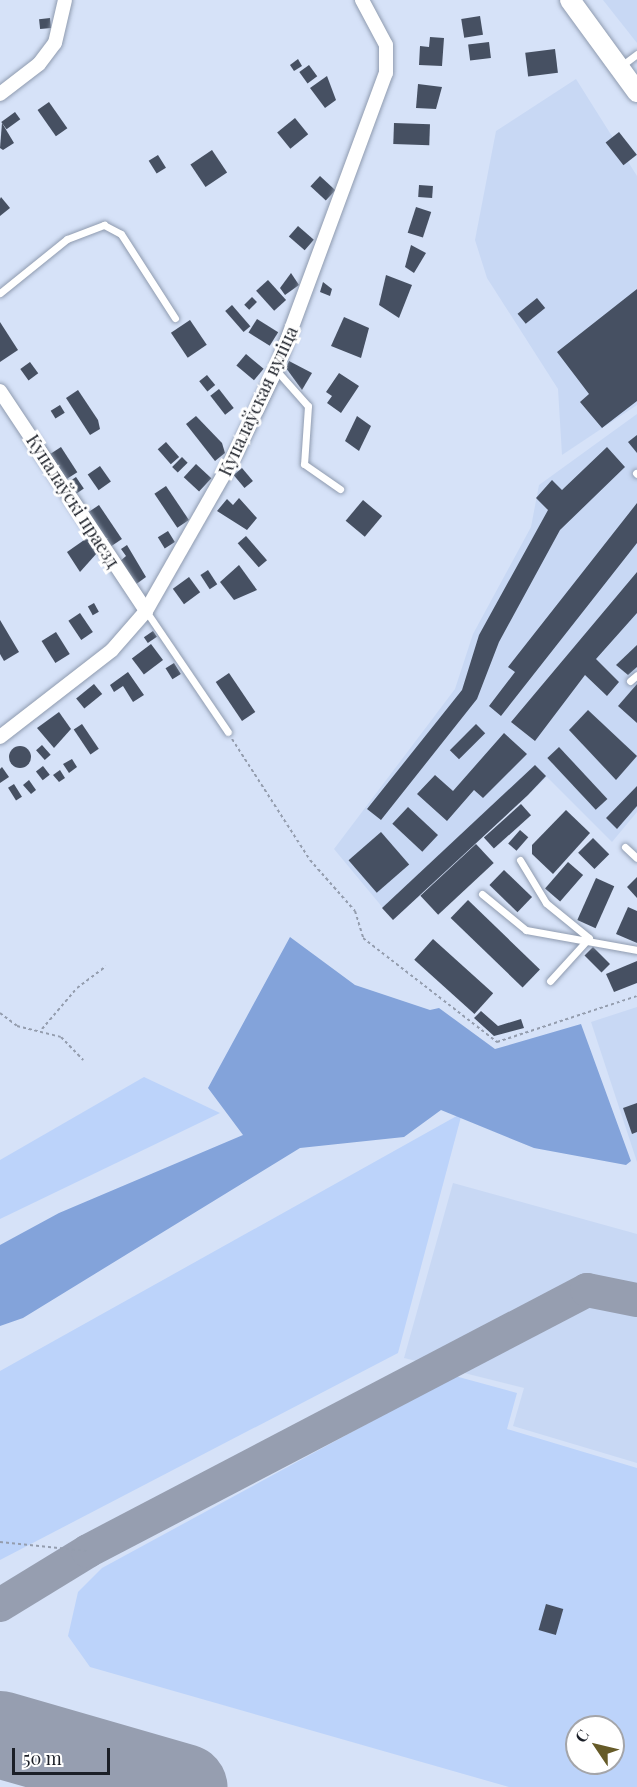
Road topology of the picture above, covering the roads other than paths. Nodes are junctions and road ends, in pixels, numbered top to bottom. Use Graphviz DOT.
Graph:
graph roads {
  1 [pos="65,0"];
  2 [pos="362,0"];
  3 [pos="570,0"];
  4 [pos="637,54"];
  5 [pos="619,68"];
  6 [pos="637,92"];
  7 [pos="0,94"];
  8 [pos="0,293"];
  9 [pos="175,318"];
  10 [pos="276,370"];
  11 [pos="0,391"];
  12 [pos="340,489"];
  13 [pos="146,612"];
  14 [pos="637,675"];
  15 [pos="630,681"];
  16 [pos="228,732"];
  17 [pos="0,737"];
  18 [pos="625,847"];
  19 [pos="637,858"];
  20 [pos="520,860"];
  21 [pos="482,894"];
  22 [pos="589,938"];
  23 [pos="637,950"];
  24 [pos="550,981"];
  1 -- 7 [label="street"];
  2 -- 10 [label="street, Купалаўская вуліца"];
  3 -- 5 [label="street"];
  4 -- 5 [label="lane"];
  5 -- 6 [label="street"];
  8 -- 9 [label="lane"];
  10 -- 12 [label="lane"];
  10 -- 13 [label="street, Купалаўская вуліца"];
  11 -- 13 [label="street, Купалаўскі праезд"];
  13 -- 16 [label="lane"];
  13 -- 17 [label="street, Купалаўская вуліца"];
  14 -- 15 [label="lane"];
  18 -- 19 [label="lane"];
  20 -- 22 [label="lane"];
  21 -- 22 [label="lane"];
  22 -- 23 [label="lane"];
  22 -- 24 [label="lane"];
}
